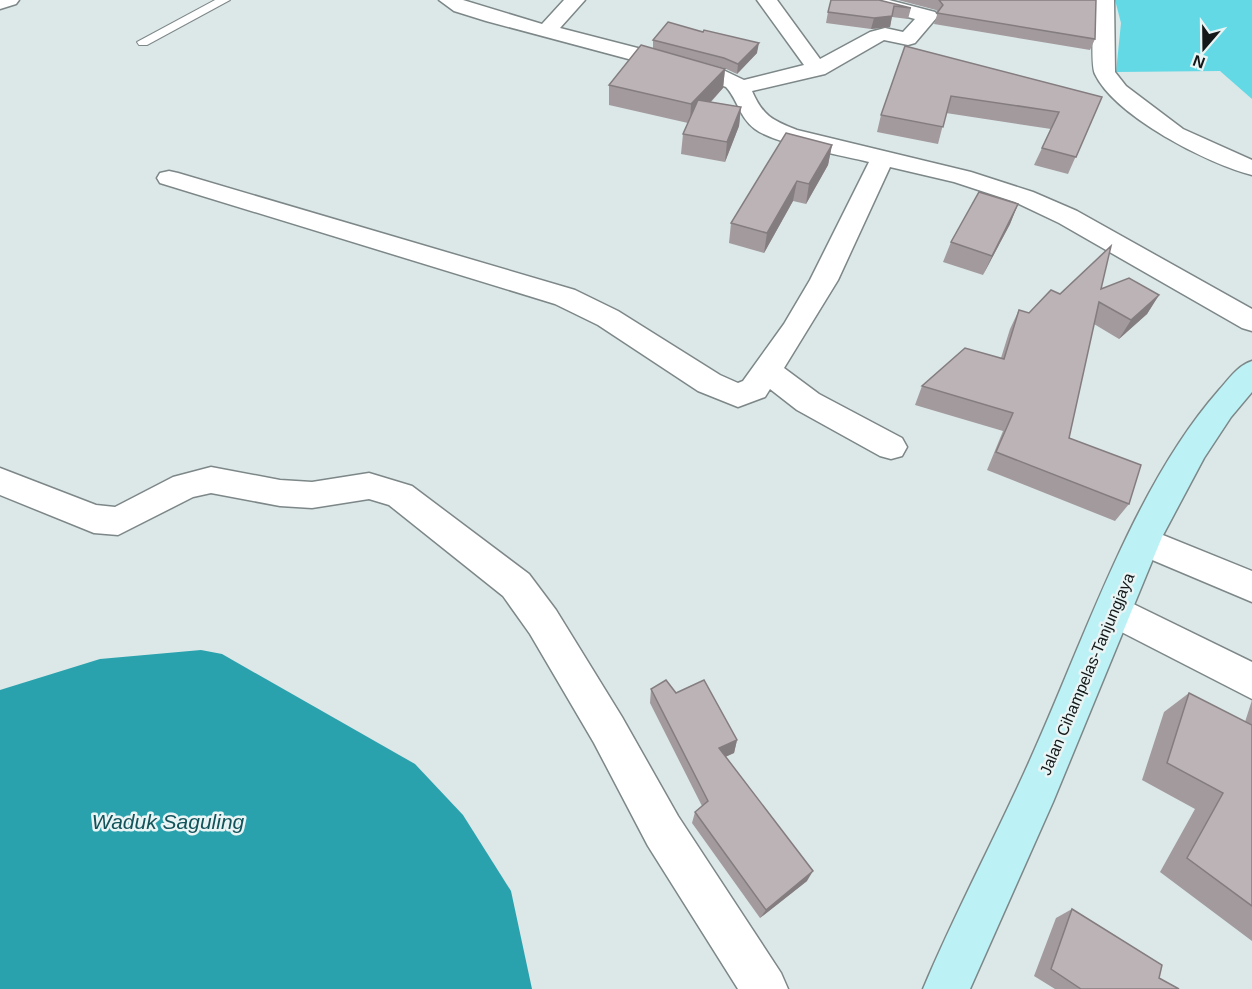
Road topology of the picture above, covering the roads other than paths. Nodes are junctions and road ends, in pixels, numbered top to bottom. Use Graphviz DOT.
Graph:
graph roads {
  1 [pos="9,0"];
  2 [pos="225,0"];
  3 [pos="449,0"];
  4 [pos="575,0"];
  5 [pos="767,0"];
  6 [pos="874,0"];
  7 [pos="1104,0"];
  8 [pos="0,3"];
  9 [pos="547,31"];
  10 [pos="143,42"];
  11 [pos="817,69"];
  12 [pos="739,87"];
  13 [pos="882,159"];
  14 [pos="1252,168"];
  15 [pos="169,178"];
  16 [pos="1252,321"];
  17 [pos="767,371"];
  18 [pos="1252,372"];
  19 [pos="891,447"];
  20 [pos="0,481"];
  21 [pos="1143,541"];
  22 [pos="1252,587"];
  23 [pos="1115,611"];
  24 [pos="1252,681"];
  25 [pos="765,989"];
  26 [pos="945,989"];
  1 -- 8 [label="street"];
  2 -- 10 [label="lane"];
  3 -- 9 [label="street"];
  4 -- 9 [label="street"];
  5 -- 11 [label="street"];
  6 -- 11 [label="street"];
  7 -- 14 [label="street"];
  9 -- 12 [label="street"];
  11 -- 12 [label="street"];
  12 -- 13 [label="street"];
  13 -- 16 [label="street"];
  13 -- 17 [label="street"];
  15 -- 17 [label="street"];
  17 -- 19 [label="street"];
  18 -- 21 [label="main road, Jalan Cihampelas-Tanjungjaya"];
  20 -- 25 [label="street"];
  21 -- 22 [label="street"];
  21 -- 23 [label="main road, Jalan Cihampelas-Tanjungjaya"];
  23 -- 24 [label="street"];
  23 -- 26 [label="main road, Jalan Cihampelas-Tanjungjaya"];
}
